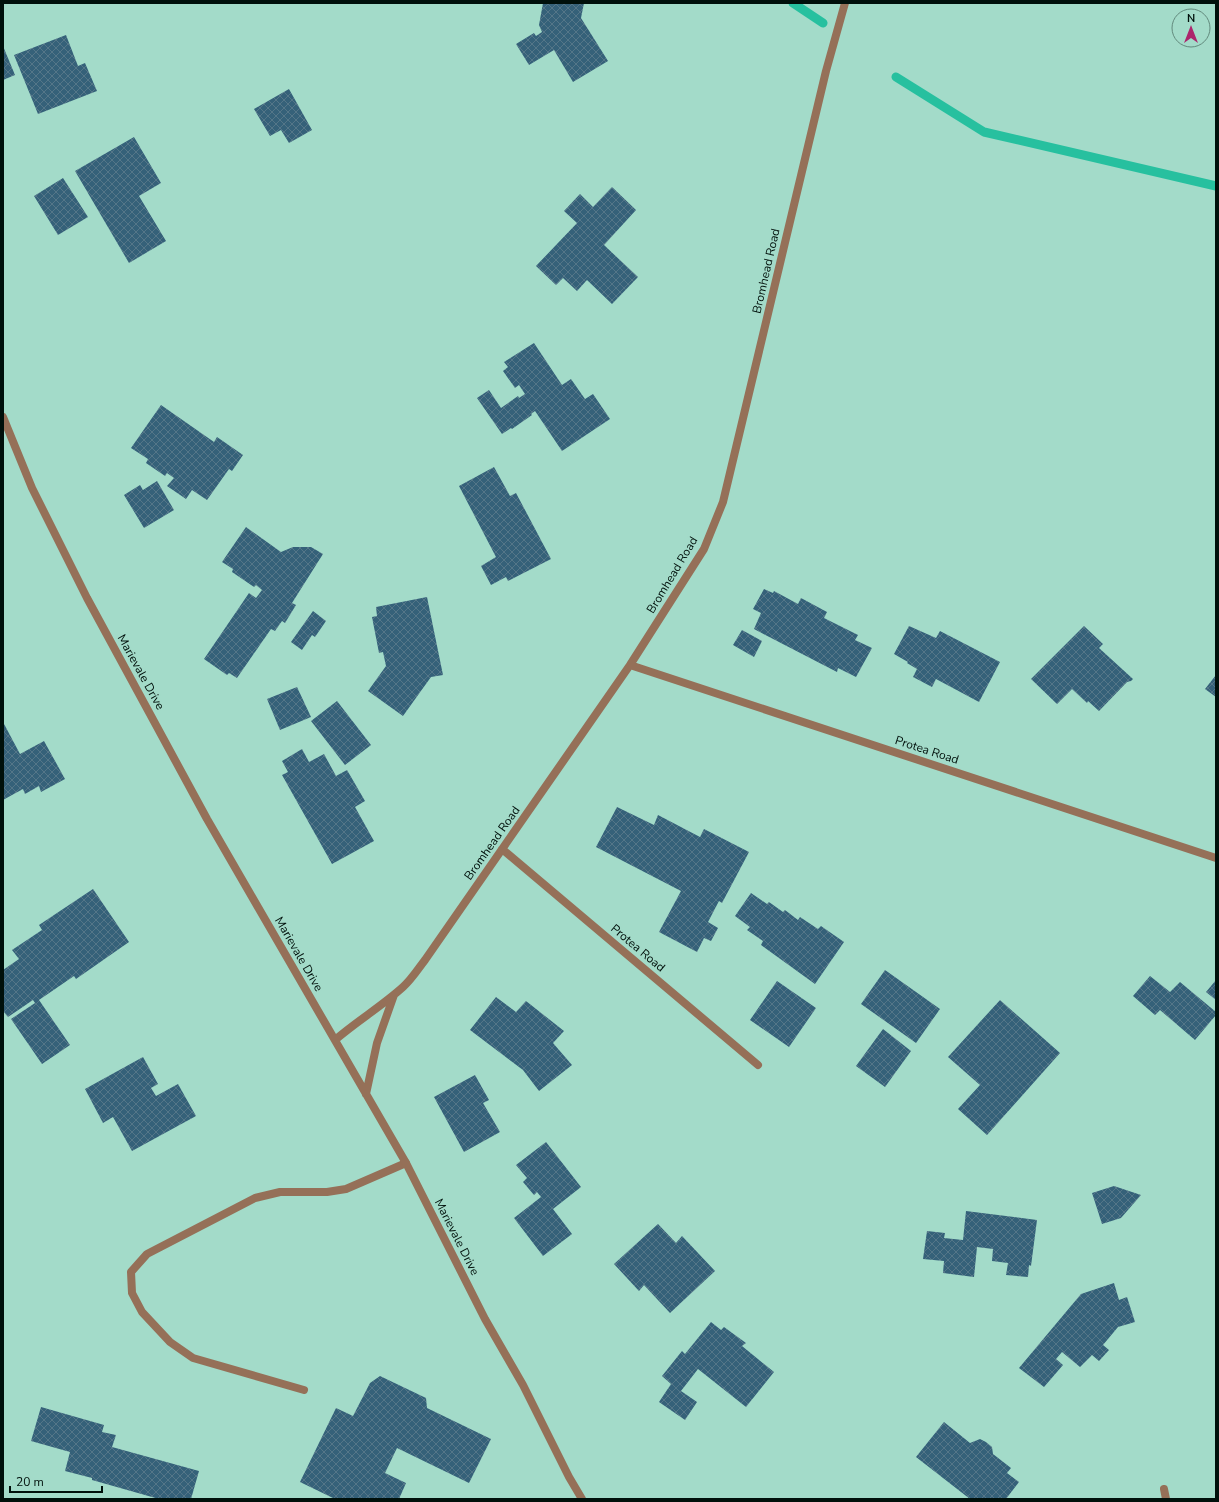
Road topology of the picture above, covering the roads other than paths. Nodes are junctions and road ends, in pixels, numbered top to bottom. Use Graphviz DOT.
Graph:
graph roads {
  1 [pos="845,3"];
  2 [pos="3,417"];
  3 [pos="630,665"];
  4 [pos="502,849"];
  5 [pos="1216,858"];
  6 [pos="394,994"];
  7 [pos="335,1040"];
  8 [pos="758,1065"];
  9 [pos="366,1094"];
  10 [pos="406,1163"];
  11 [pos="304,1390"];
  12 [pos="1164,1489"];
  13 [pos="582,1499"];
  14 [pos="1166,1499"];
  1 -- 3 [label="street, Bromhead Road"];
  2 -- 7 [label="street, Marievale Drive"];
  3 -- 4 [label="street, Bromhead Road"];
  3 -- 5 [label="street, Protea Road"];
  4 -- 6 [label="street, Bromhead Road"];
  4 -- 8 [label="street, Protea Road"];
  6 -- 7 [label="street, Bromhead Road"];
  6 -- 9 [label="street"];
  7 -- 9 [label="street, Marievale Drive"];
  9 -- 10 [label="street, Marievale Drive"];
  10 -- 11 [label="street"];
  10 -- 13 [label="street, Marievale Drive"];
  12 -- 14 [label="street"];
}
